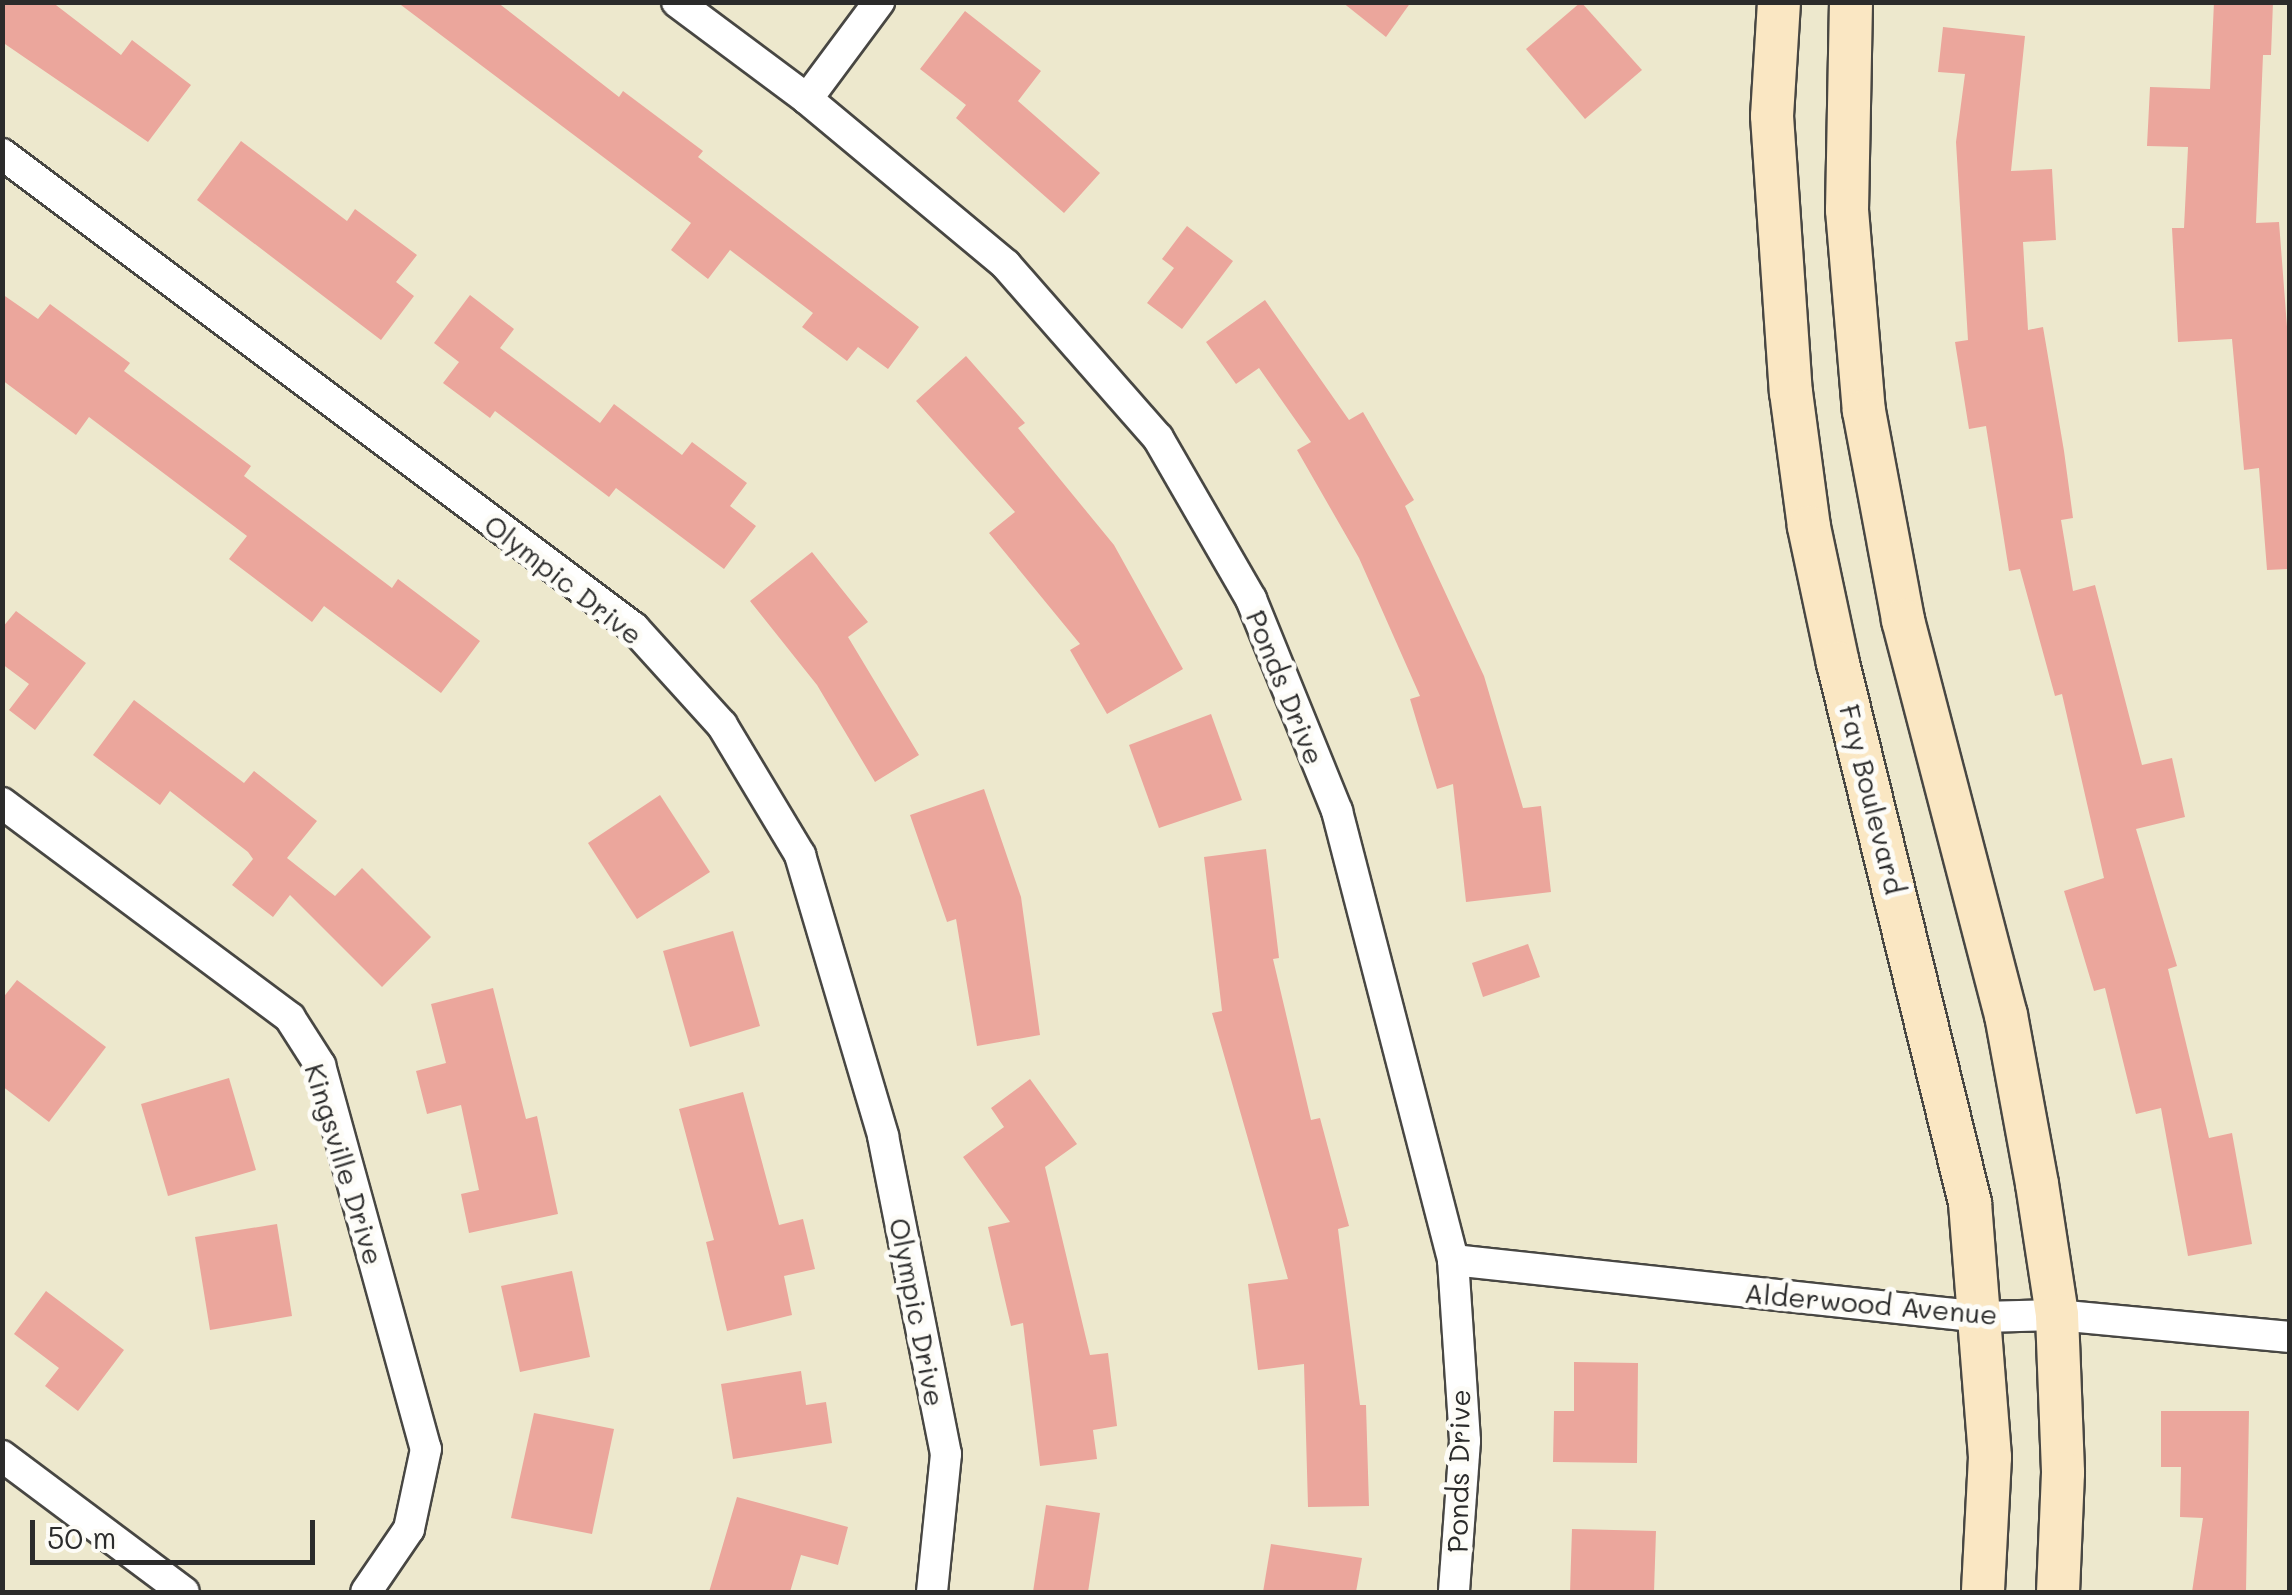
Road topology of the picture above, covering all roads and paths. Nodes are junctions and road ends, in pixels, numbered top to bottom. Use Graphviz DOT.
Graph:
graph roads {
  1 [pos="678,2"];
  2 [pos="879,2"];
  3 [pos="1779,2"];
  4 [pos="1851,2"];
  5 [pos="807,99"];
  6 [pos="2,154"];
  7 [pos="2,804"];
  8 [pos="1454,1260"];
  9 [pos="2057,1316"];
  10 [pos="1982,1317"];
  11 [pos="2290,1336"];
  12 [pos="2,1456"];
  13 [pos="184,1592"];
  14 [pos="366,1592"];
  15 [pos="932,1592"];
  16 [pos="1454,1592"];
  17 [pos="1983,1592"];
  18 [pos="2058,1592"];
  1 -- 5 [label="street, Ponds Drive"];
  2 -- 5 [label="street"];
  3 -- 10 [label="main road, Fay Boulevard"];
  4 -- 9 [label="main road"];
  5 -- 8 [label="street, Ponds Drive"];
  6 -- 15 [label="street, Olympic Drive"];
  7 -- 14 [label="street, Kingsville Drive"];
  8 -- 10 [label="street, Alderwood Avenue"];
  8 -- 16 [label="street, Ponds Drive"];
  9 -- 10 [label="street, Alderwood Avenue"];
  9 -- 11 [label="street, Alderwood Avenue"];
  9 -- 18 [label="main road"];
  10 -- 17 [label="main road, Fay Boulevard"];
  12 -- 13 [label="street"];
}
